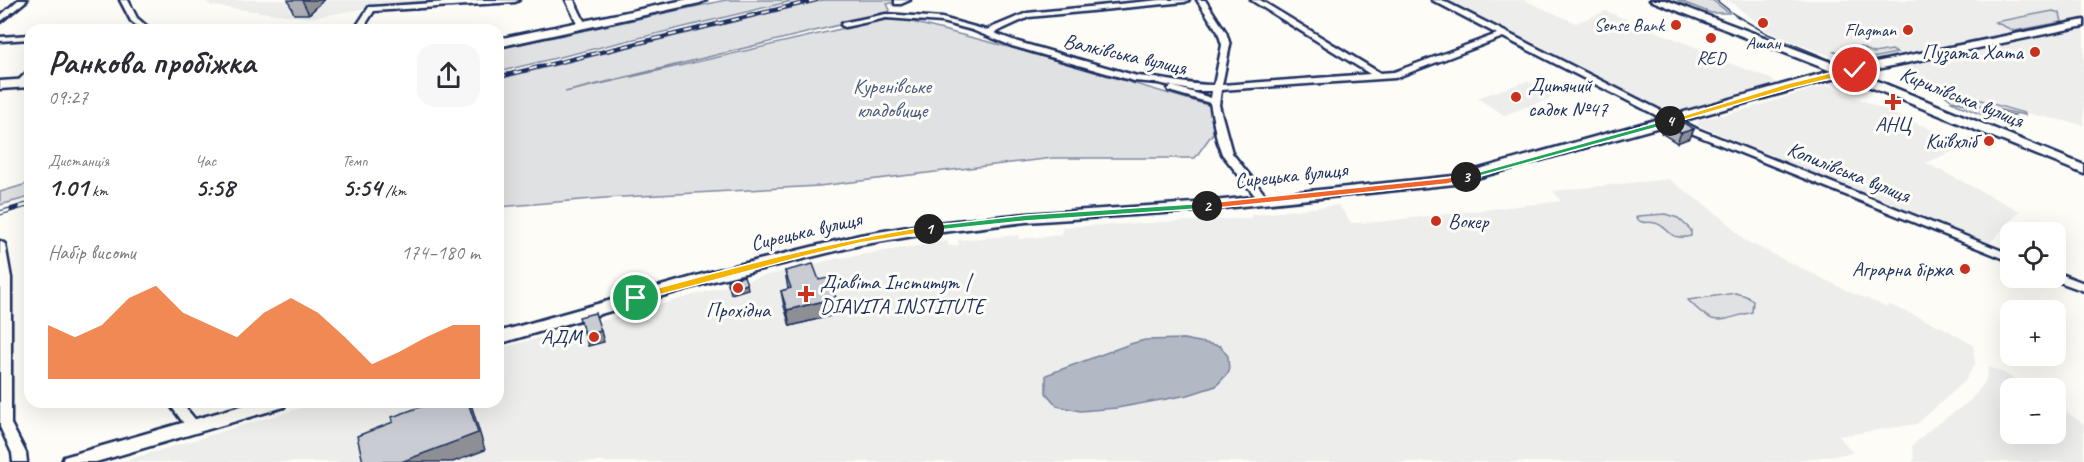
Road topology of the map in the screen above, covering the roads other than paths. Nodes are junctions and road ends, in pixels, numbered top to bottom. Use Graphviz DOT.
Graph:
graph roads {
  1 [pos="23,0"];
  2 [pos="124,0"];
  3 [pos="515,0"];
  4 [pos="570,0"];
  5 [pos="700,0"];
  6 [pos="1185,0"];
  7 [pos="1201,0"];
  8 [pos="1255,0"];
  9 [pos="1437,0"];
  10 [pos="1656,0"];
  11 [pos="0,20"];
  12 [pos="2084,23"];
  13 [pos="140,24"];
  14 [pos="362,24"];
  15 [pos="582,25"];
  16 [pos="845,25"];
  17 [pos="988,32"];
  18 [pos="1504,33"];
  19 [pos="24,37"];
  20 [pos="0,39"];
  21 [pos="504,41"];
  22 [pos="1844,72"];
  23 [pos="1377,75"];
  24 [pos="1137,79"];
  25 [pos="24,83"];
  26 [pos="0,85"];
  27 [pos="1218,88"];
  28 [pos="1215,102"];
  29 [pos="1674,120"];
  30 [pos="2084,170"];
  31 [pos="1264,200"];
  32 [pos="0,244"];
  33 [pos="2000,254"];
  34 [pos="2066,280"];
  35 [pos="2084,287"];
  36 [pos="504,336"];
  37 [pos="179,408"];
  38 [pos="257,408"];
  39 [pos="193,426"];
  40 [pos="20,462"];
  41 [pos="71,462"];
  1 -- 11 [label="street"];
  2 -- 13 [label="street"];
  3 -- 14 [label="street"];
  4 -- 15 [label="street"];
  5 -- 15 [label="main road"];
  6 -- 17 [label="street"];
  7 -- 27 [label="street"];
  8 -- 23 [label="street"];
  9 -- 18 [label="street, Копилівська вулиця"];
  10 -- 22 [label="main road, Кирилівська вулиця"];
  12 -- 22 [label="main road, Сирецька вулиця"];
  15 -- 21 [label="main road"];
  16 -- 17 [label="street, Валківська вулиця"];
  17 -- 24 [label="street, Валківська вулиця"];
  18 -- 23 [label="street, Валківська вулиця"];
  18 -- 29 [label="street, Копилівська вулиця"];
  19 -- 20 [label="street"];
  22 -- 29 [label="main road, Сирецька вулиця"];
  22 -- 30 [label="main road, Кирилівська вулиця"];
  23 -- 27 [label="street, Валківська вулиця"];
  24 -- 27 [label="street, Валківська вулиця"];
  24 -- 28 [label="street"];
  25 -- 26 [label="main road"];
  27 -- 28 [label="street"];
  28 -- 31 [label="street"];
  29 -- 31 [label="main road, Сирецька вулиця"];
  29 -- 33 [label="street, Копилівська вулиця"];
  31 -- 36 [label="main road, Сирецька вулиця"];
  32 -- 40 [label="street"];
  34 -- 35 [label="street"];
  37 -- 39 [label="street"];
  38 -- 39 [label="main road"];
  39 -- 41 [label="main road"];
}
